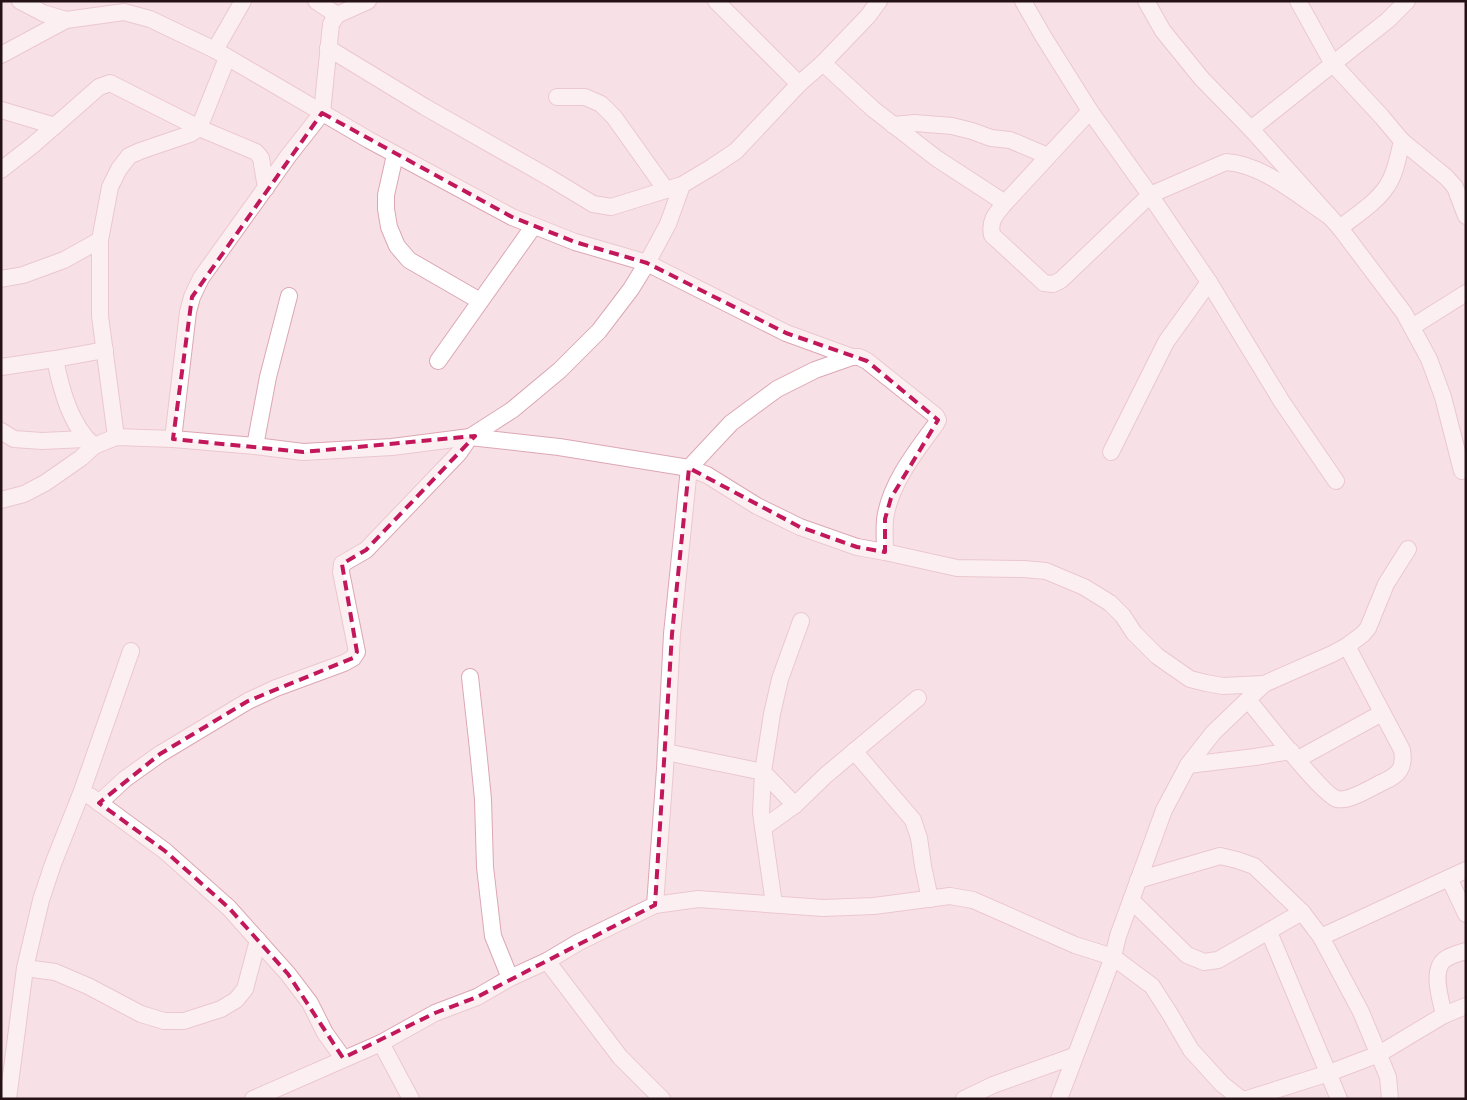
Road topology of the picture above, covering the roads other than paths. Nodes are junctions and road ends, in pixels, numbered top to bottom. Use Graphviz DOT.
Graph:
graph roads {
  1 [pos="20,1"];
  2 [pos="243,1"];
  3 [pos="368,1"];
  4 [pos="716,1"];
  5 [pos="879,1"];
  6 [pos="1023,1"];
  7 [pos="1146,1"];
  8 [pos="1298,1"];
  9 [pos="1407,1"];
  10 [pos="320,2"];
  11 [pos="337,15"];
  12 [pos="66,20"];
  13 [pos="328,48"];
  14 [pos="221,54"];
  15 [pos="1,55"];
  16 [pos="824,63"];
  17 [pos="1333,64"];
  18 [pos="799,84"];
  19 [pos="557,98"];
  20 [pos="1,110"];
  21 [pos="1090,111"];
  22 [pos="322,113"];
  23 [pos="894,125"];
  24 [pos="55,126"];
  25 [pos="199,128"];
  26 [pos="1251,129"];
  27 [pos="1402,141"];
  28 [pos="395,155"];
  29 [pos="1048,156"];
  30 [pos="1,170"];
  31 [pos="674,187"];
  32 [pos="266,188"];
  33 [pos="1150,194"];
  34 [pos="1005,203"];
  35 [pos="1466,216"];
  36 [pos="1334,222"];
  37 [pos="533,226"];
  38 [pos="100,240"];
  39 [pos="646,263"];
  40 [pos="1,279"];
  41 [pos="1209,282"];
  42 [pos="1466,293"];
  43 [pos="289,296"];
  44 [pos="480,302"];
  45 [pos="1412,327"];
  46 [pos="105,350"];
  47 [pos="852,357"];
  48 [pos="55,359"];
  49 [pos="438,361"];
  50 [pos="1,367"];
  51 [pos="1,431"];
  52 [pos="470,436"];
  53 [pos="116,437"];
  54 [pos="173,439"];
  55 [pos="90,443"];
  56 [pos="255,446"];
  57 [pos="1112,452"];
  58 [pos="689,468"];
  59 [pos="1462,471"];
  60 [pos="1336,481"];
  61 [pos="1,500"];
  62 [pos="1408,549"];
  63 [pos="885,552"];
  64 [pos="801,620"];
  65 [pos="1347,646"];
  66 [pos="131,651"];
  67 [pos="470,677"];
  68 [pos="1264,684"];
  69 [pos="918,698"];
  70 [pos="1248,700"];
  71 [pos="1382,712"];
  72 [pos="854,751"];
  73 [pos="666,752"];
  74 [pos="1295,755"];
  75 [pos="1188,765"];
  76 [pos="763,772"];
  77 [pos="82,791"];
  78 [pos="99,803"];
  79 [pos="795,805"];
  80 [pos="763,828"];
  81 [pos="1466,870"];
  82 [pos="1449,878"];
  83 [pos="1138,880"];
  84 [pos="930,899"];
  85 [pos="1132,900"];
  86 [pos="774,904"];
  87 [pos="655,905"];
  88 [pos="1302,912"];
  89 [pos="1466,914"];
  90 [pos="1269,932"];
  91 [pos="1321,938"];
  92 [pos="258,940"];
  93 [pos="1466,951"];
  94 [pos="1113,957"];
  95 [pos="547,961"];
  96 [pos="26,968"];
  97 [pos="510,978"];
  98 [pos="1466,1006"];
  99 [pos="1444,1015"];
  100 [pos="381,1042"];
  101 [pos="1379,1054"];
  102 [pos="1074,1056"];
  103 [pos="343,1058"];
  104 [pos="1329,1073"];
  105 [pos="8,1099"];
  106 [pos="253,1099"];
  107 [pos="411,1099"];
  108 [pos="662,1099"];
  109 [pos="964,1099"];
  110 [pos="1059,1099"];
  111 [pos="1241,1099"];
  112 [pos="1247,1099"];
  113 [pos="1339,1099"];
  114 [pos="1390,1099"];
  1 -- 12 [label="street"];
  2 -- 14 [label="street"];
  3 -- 11 [label="street"];
  4 -- 18 [label="street"];
  5 -- 16 [label="street"];
  6 -- 21 [label="street"];
  7 -- 26 [label="street"];
  8 -- 17 [label="street"];
  9 -- 17 [label="street"];
  10 -- 11 [label="street"];
  11 -- 13 [label="street"];
  12 -- 14 [label="street"];
  12 -- 15 [label="street"];
  13 -- 22 [label="street"];
  13 -- 31 [label="street"];
  14 -- 22 [label="street"];
  14 -- 25 [label="street"];
  16 -- 18 [label="street"];
  16 -- 23 [label="street"];
  17 -- 26 [label="street"];
  17 -- 27 [label="street"];
  18 -- 31 [label="street"];
  19 -- 31 [label="street"];
  20 -- 24 [label="street"];
  21 -- 29 [label="street"];
  21 -- 33 [label="street"];
  22 -- 28 [label="street"];
  22 -- 32 [label="street"];
  23 -- 29 [label="street"];
  23 -- 34 [label="street"];
  24 -- 25 [label="street"];
  24 -- 30 [label="street"];
  25 -- 32 [label="street"];
  25 -- 38 [label="street"];
  26 -- 36 [label="street"];
  27 -- 35 [label="street"];
  27 -- 36 [label="street"];
  28 -- 37 [label="street"];
  28 -- 44 [label="street"];
  29 -- 34 [label="street"];
  31 -- 39 [label="street"];
  32 -- 54 [label="street"];
  33 -- 34 [label="street"];
  33 -- 36 [label="street"];
  33 -- 41 [label="street"];
  36 -- 45 [label="street"];
  37 -- 39 [label="street"];
  37 -- 44 [label="street"];
  38 -- 40 [label="street"];
  38 -- 46 [label="street"];
  39 -- 47 [label="street"];
  39 -- 52 [label="street"];
  41 -- 57 [label="street"];
  41 -- 60 [label="street"];
  42 -- 45 [label="street"];
  43 -- 56 [label="street"];
  44 -- 49 [label="street"];
  45 -- 59 [label="street"];
  46 -- 48 [label="street"];
  46 -- 53 [label="street"];
  47 -- 58 [label="street"];
  47 -- 63 [label="street"];
  48 -- 50 [label="street"];
  48 -- 55 [label="street"];
  51 -- 55 [label="street"];
  52 -- 56 [label="street"];
  52 -- 58 [label="street"];
  52 -- 78 [label="street"];
  53 -- 54 [label="street"];
  53 -- 55 [label="street"];
  54 -- 56 [label="street"];
  55 -- 61 [label="street"];
  58 -- 63 [label="street"];
  58 -- 73 [label="street"];
  62 -- 65 [label="street"];
  63 -- 68 [label="street"];
  64 -- 76 [label="street"];
  65 -- 68 [label="street"];
  65 -- 71 [label="street"];
  66 -- 77 [label="street"];
  67 -- 97 [label="street"];
  68 -- 70 [label="street"];
  69 -- 72 [label="street"];
  70 -- 74 [label="street"];
  70 -- 75 [label="street"];
  71 -- 74 [label="street"];
  71 -- 74 [label="street"];
  72 -- 79 [label="street"];
  72 -- 84 [label="street"];
  73 -- 76 [label="street"];
  73 -- 87 [label="street"];
  74 -- 75 [label="street"];
  75 -- 83 [label="street"];
  76 -- 79 [label="street"];
  76 -- 80 [label="street"];
  77 -- 78 [label="street"];
  77 -- 96 [label="street"];
  78 -- 92 [label="street"];
  79 -- 80 [label="street"];
  80 -- 86 [label="street"];
  81 -- 82 [label="street"];
  82 -- 89 [label="street"];
  82 -- 91 [label="street"];
  83 -- 85 [label="street"];
  83 -- 88 [label="street"];
  84 -- 86 [label="street"];
  84 -- 94 [label="street"];
  85 -- 90 [label="street"];
  85 -- 94 [label="street"];
  86 -- 87 [label="street"];
  87 -- 95 [label="street"];
  88 -- 90 [label="street"];
  88 -- 91 [label="street"];
  90 -- 104 [label="street"];
  91 -- 101 [label="street"];
  92 -- 96 [label="street"];
  92 -- 103 [label="street"];
  93 -- 99 [label="street"];
  94 -- 102 [label="street"];
  94 -- 111 [label="street"];
  95 -- 97 [label="street"];
  95 -- 108 [label="street"];
  96 -- 105 [label="street"];
  97 -- 100 [label="street"];
  98 -- 99 [label="street"];
  99 -- 101 [label="street"];
  100 -- 103 [label="street"];
  100 -- 107 [label="street"];
  101 -- 104 [label="street"];
  101 -- 114 [label="street"];
  102 -- 109 [label="street"];
  102 -- 110 [label="street"];
  103 -- 106 [label="street"];
  104 -- 112 [label="street"];
  104 -- 113 [label="street"];
}
